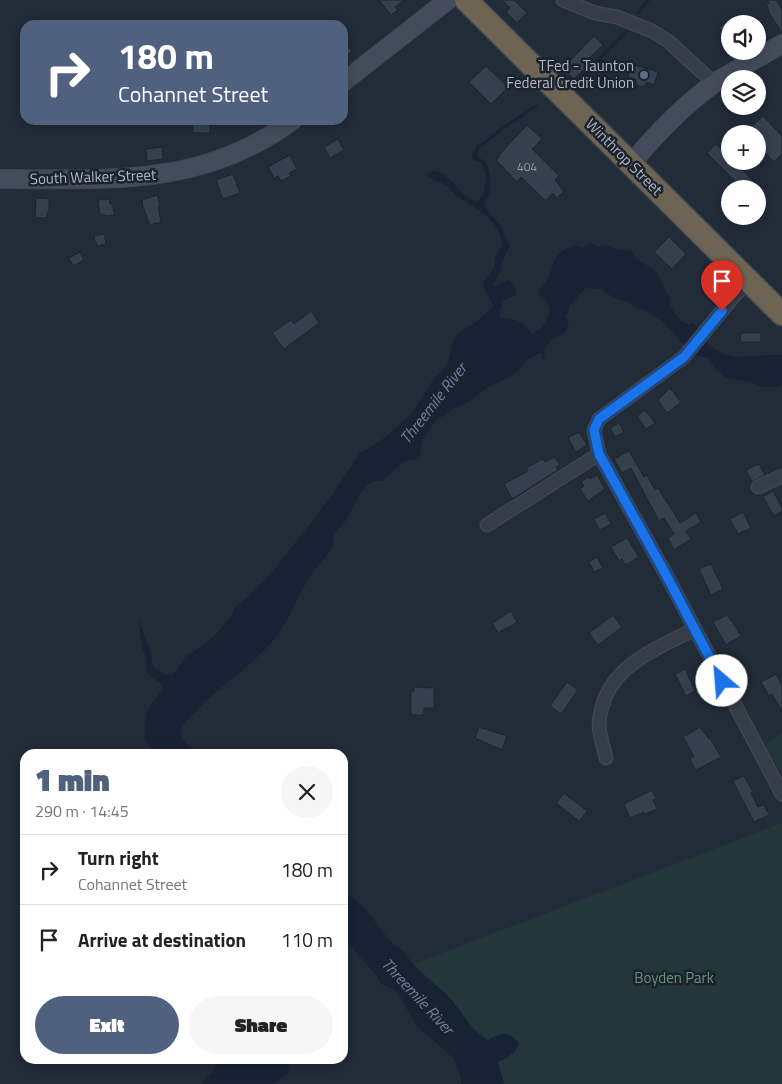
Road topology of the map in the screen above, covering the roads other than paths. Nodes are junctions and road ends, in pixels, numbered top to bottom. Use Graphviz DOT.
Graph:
graph roads {
  1 [pos="563,0"];
  2 [pos="465,1"];
  3 [pos="782,44"];
  4 [pos="348,79"];
  5 [pos="715,84"];
  6 [pos="285,125"];
  7 [pos="631,164"];
  8 [pos="0,179"];
  9 [pos="749,281"];
  10 [pos="782,314"];
  11 [pos="599,454"];
  12 [pos="782,476"];
  13 [pos="758,488"];
  14 [pos="487,525"];
  15 [pos="695,628"];
  16 [pos="606,758"];
  17 [pos="782,794"];
  1 -- 5 [label="street"];
  2 -- 4 [label="street"];
  2 -- 7 [label="highway, Winthrop Street"];
  3 -- 5 [label="street"];
  5 -- 7 [label="street"];
  6 -- 8 [label="street, South Walker Street"];
  7 -- 9 [label="highway, Winthrop Street"];
  9 -- 10 [label="highway, Winthrop Street"];
  9 -- 11 [label="street"];
  11 -- 14 [label="street"];
  11 -- 15 [label="street"];
  12 -- 13 [label="street"];
  15 -- 16 [label="street"];
  15 -- 17 [label="street"];
}
